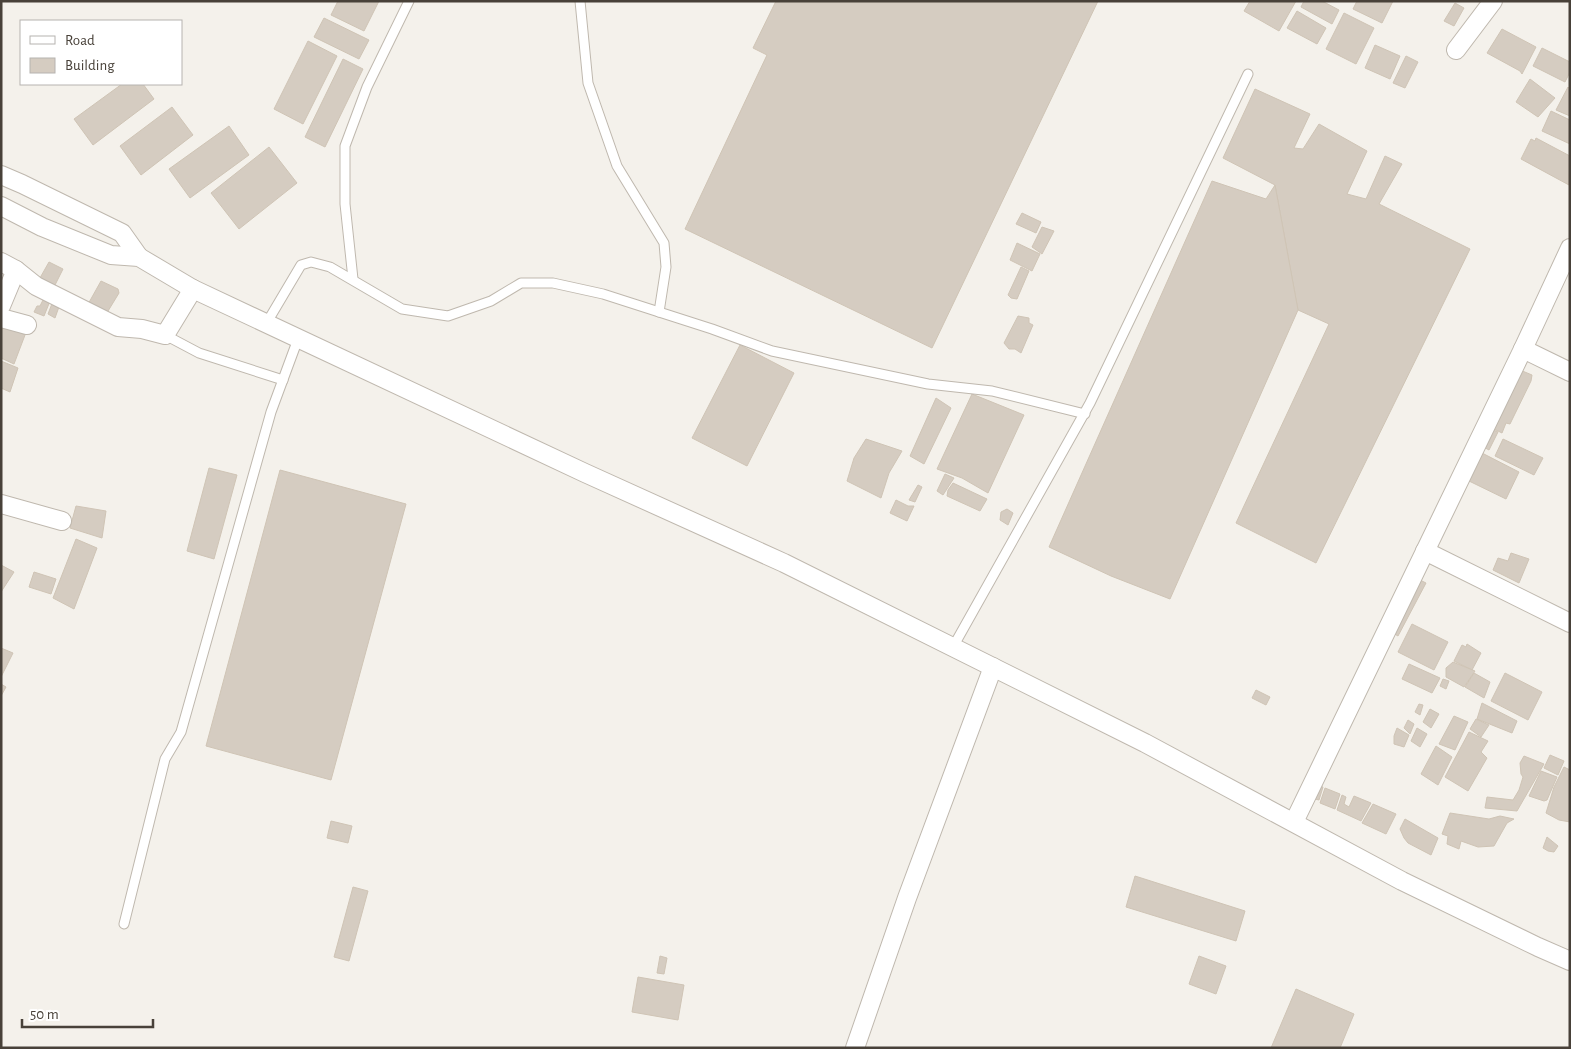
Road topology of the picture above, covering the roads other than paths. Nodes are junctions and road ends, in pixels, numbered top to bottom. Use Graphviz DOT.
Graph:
graph roads {
  1 [pos="409,1"];
  2 [pos="580,1"];
  3 [pos="1493,1"];
  4 [pos="1456,50"];
  5 [pos="1248,74"];
  6 [pos="1,176"];
  7 [pos="1,206"];
  8 [pos="1570,248"];
  9 [pos="139,257"];
  10 [pos="9,266"];
  11 [pos="353,279"];
  12 [pos="193,289"];
  13 [pos="1,306"];
  14 [pos="659,312"];
  15 [pos="1,318"];
  16 [pos="266,324"];
  17 [pos="28,325"];
  18 [pos="165,335"];
  19 [pos="298,339"];
  20 [pos="1523,349"];
  21 [pos="1570,372"];
  22 [pos="283,380"];
  23 [pos="1084,414"];
  24 [pos="1,504"];
  25 [pos="62,521"];
  26 [pos="1425,551"];
  27 [pos="1570,623"];
  28 [pos="953,648"];
  29 [pos="993,667"];
  30 [pos="1294,822"];
  31 [pos="124,924"];
  32 [pos="1570,961"];
  33 [pos="855,1048"];
  1 -- 11 [label="lane"];
  2 -- 14 [label="lane"];
  3 -- 4 [label="street"];
  5 -- 23 [label="lane"];
  6 -- 9 [label="street"];
  7 -- 9 [label="street"];
  8 -- 20 [label="street"];
  9 -- 12 [label="street"];
  10 -- 13 [label="street"];
  10 -- 18 [label="street"];
  11 -- 14 [label="lane"];
  11 -- 16 [label="lane"];
  12 -- 16 [label="street"];
  12 -- 18 [label="street"];
  14 -- 23 [label="lane"];
  15 -- 17 [label="street"];
  16 -- 19 [label="street"];
  18 -- 22 [label="lane"];
  19 -- 22 [label="lane"];
  19 -- 28 [label="street"];
  20 -- 21 [label="street"];
  20 -- 26 [label="street"];
  22 -- 31 [label="lane"];
  23 -- 28 [label="lane"];
  24 -- 25 [label="street"];
  26 -- 27 [label="street"];
  26 -- 30 [label="street"];
  28 -- 29 [label="street"];
  29 -- 30 [label="street"];
  29 -- 33 [label="street"];
  30 -- 32 [label="street"];
}
